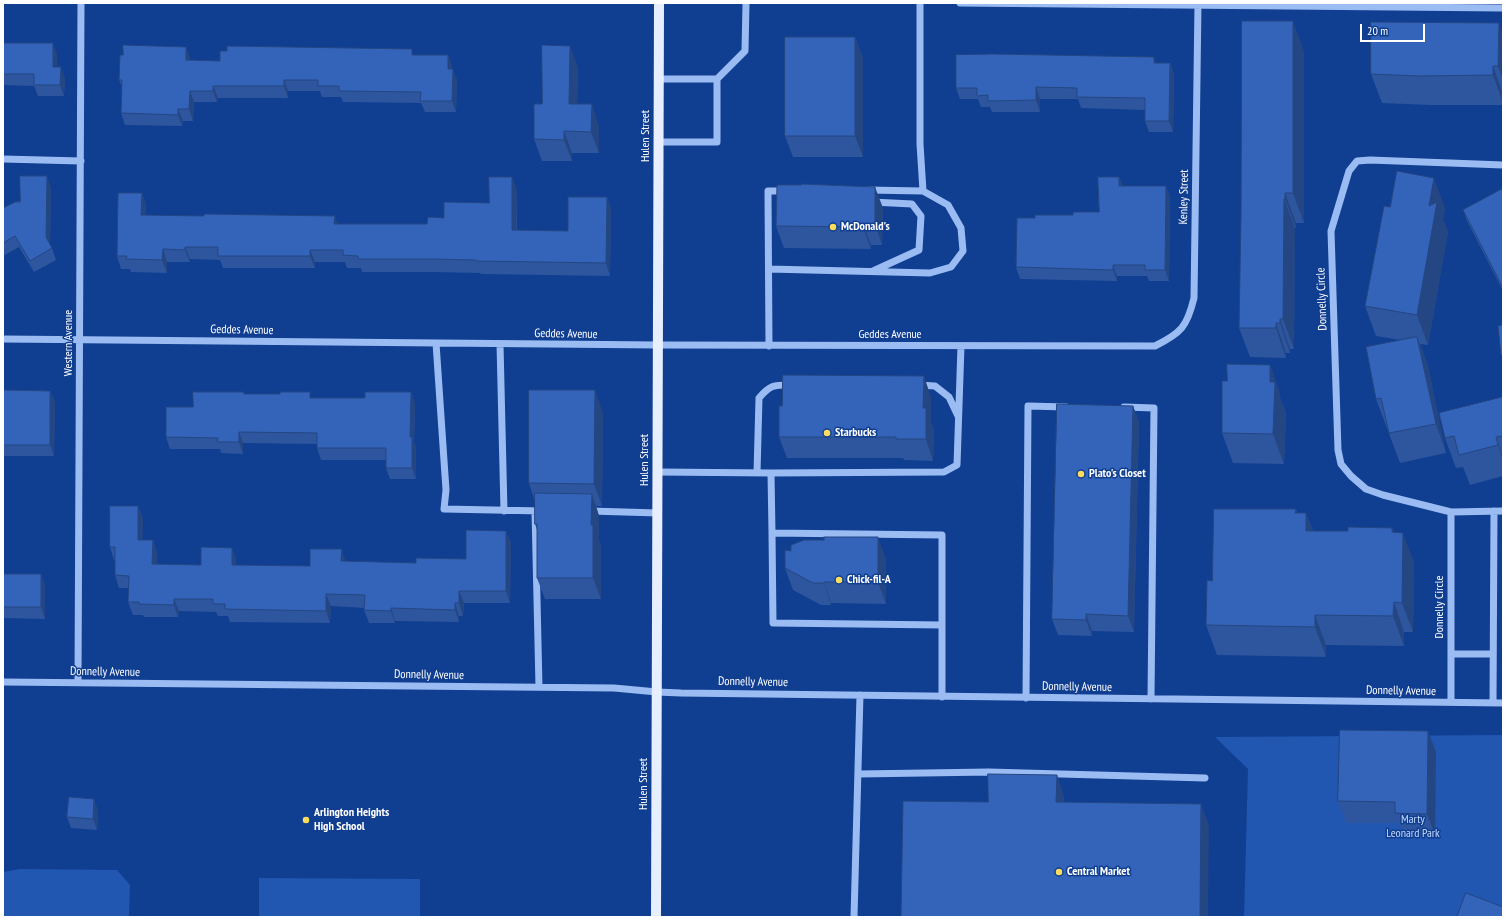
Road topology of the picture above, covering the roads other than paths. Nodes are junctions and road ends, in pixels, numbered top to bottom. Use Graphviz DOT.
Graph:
graph roads {
  1 [pos="81,3"];
  2 [pos="659,3"];
  3 [pos="746,3"];
  4 [pos="920,3"];
  5 [pos="960,3"];
  6 [pos="1198,4"];
  7 [pos="1503,8"];
  8 [pos="659,79"];
  9 [pos="717,79"];
  10 [pos="659,142"];
  11 [pos="3,159"];
  12 [pos="81,161"];
  13 [pos="1503,165"];
  14 [pos="856,190"];
  15 [pos="768,191"];
  16 [pos="790,191"];
  17 [pos="923,191"];
  18 [pos="785,199"];
  19 [pos="865,202"];
  20 [pos="768,269"];
  21 [pos="871,272"];
  22 [pos="3,339"];
  23 [pos="80,340"];
  24 [pos="436,343"];
  25 [pos="500,344"];
  26 [pos="658,345"];
  27 [pos="769,346"];
  28 [pos="961,346"];
  29 [pos="1128,346"];
  30 [pos="798,385"];
  31 [pos="909,385"];
  32 [pos="1075,407"];
  33 [pos="1115,407"];
  34 [pos="959,418"];
  35 [pos="658,472"];
  36 [pos="757,473"];
  37 [pos="771,473"];
  38 [pos="549,510"];
  39 [pos="583,510"];
  40 [pos="504,511"];
  41 [pos="535,511"];
  42 [pos="1494,511"];
  43 [pos="1503,511"];
  44 [pos="1451,512"];
  45 [pos="658,513"];
  46 [pos="772,533"];
  47 [pos="942,625"];
  48 [pos="1451,654"];
  49 [pos="1493,654"];
  50 [pos="3,682"];
  51 [pos="78,682"];
  52 [pos="539,687"];
  53 [pos="657,692"];
  54 [pos="860,695"];
  55 [pos="942,696"];
  56 [pos="1026,698"];
  57 [pos="1151,699"];
  58 [pos="1451,702"];
  59 [pos="1493,703"];
  60 [pos="1503,703"];
  61 [pos="858,774"];
  62 [pos="1205,778"];
  63 [pos="656,917"];
  64 [pos="854,917"];
  1 -- 12 [label="street, Western Avenue"];
  2 -- 8 [label="main road, Hulen Street"];
  3 -- 9 [label="street"];
  4 -- 17 [label="street"];
  5 -- 6 [label="street"];
  6 -- 7 [label="street"];
  6 -- 29 [label="street, Kenley Street"];
  8 -- 9 [label="street"];
  8 -- 10 [label="main road, Hulen Street"];
  9 -- 10 [label="street"];
  10 -- 26 [label="main road, Hulen Street"];
  11 -- 12 [label="street"];
  12 -- 23 [label="street, Western Avenue"];
  13 -- 44 [label="street, Donnelly Circle"];
  14 -- 17 [label="street"];
  15 -- 16 [label="street"];
  15 -- 18 [label="street"];
  15 -- 20 [label="street"];
  17 -- 21 [label="street"];
  19 -- 21 [label="street"];
  20 -- 21 [label="street"];
  20 -- 27 [label="street"];
  22 -- 23 [label="street, Geddes Avenue"];
  23 -- 24 [label="street, Geddes Avenue"];
  23 -- 51 [label="street, Western Avenue"];
  24 -- 25 [label="street, Geddes Avenue"];
  24 -- 40 [label="street"];
  25 -- 26 [label="street, Geddes Avenue"];
  25 -- 40 [label="street"];
  26 -- 27 [label="street, Geddes Avenue"];
  26 -- 35 [label="main road, Hulen Street"];
  27 -- 28 [label="street, Geddes Avenue"];
  28 -- 29 [label="street, Geddes Avenue"];
  28 -- 34 [label="street"];
  30 -- 36 [label="street"];
  31 -- 34 [label="street"];
  32 -- 56 [label="street"];
  33 -- 57 [label="street"];
  34 -- 37 [label="street"];
  35 -- 36 [label="street"];
  35 -- 45 [label="main road, Hulen Street"];
  36 -- 37 [label="street"];
  37 -- 46 [label="street"];
  38 -- 41 [label="street"];
  39 -- 45 [label="street"];
  40 -- 41 [label="street"];
  41 -- 52 [label="street"];
  42 -- 43 [label="street, Donnelly Circle"];
  42 -- 44 [label="street, Donnelly Circle"];
  42 -- 49 [label="street"];
  44 -- 48 [label="street, Donnelly Circle"];
  45 -- 53 [label="main road, Hulen Street"];
  46 -- 47 [label="street"];
  46 -- 47 [label="street"];
  47 -- 55 [label="street"];
  48 -- 49 [label="street"];
  48 -- 58 [label="street, Donnelly Circle"];
  49 -- 59 [label="street"];
  50 -- 51 [label="street, Donnelly Avenue"];
  51 -- 52 [label="street, Donnelly Avenue"];
  52 -- 53 [label="street, Donnelly Avenue"];
  53 -- 54 [label="street, Donnelly Avenue"];
  53 -- 63 [label="main road, Hulen Street"];
  54 -- 55 [label="street, Donnelly Avenue"];
  54 -- 61 [label="street"];
  55 -- 56 [label="street, Donnelly Avenue"];
  56 -- 57 [label="street, Donnelly Avenue"];
  57 -- 58 [label="street, Donnelly Avenue"];
  58 -- 59 [label="street, Donnelly Avenue"];
  59 -- 60 [label="street, Donnelly Avenue"];
  61 -- 62 [label="street"];
  61 -- 64 [label="street"];
}
